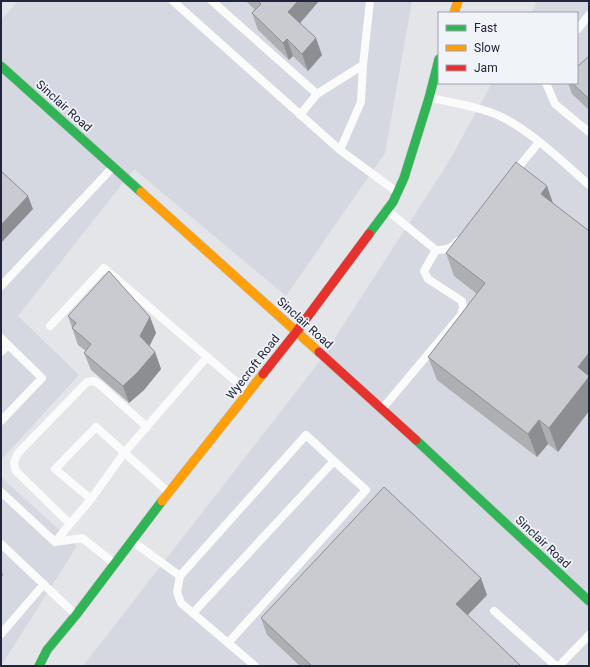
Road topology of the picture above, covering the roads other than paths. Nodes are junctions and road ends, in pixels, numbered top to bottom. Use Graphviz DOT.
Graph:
graph roads {
  1 [pos="173,1"];
  2 [pos="212,1"];
  3 [pos="370,1"];
  4 [pos="458,1"];
  5 [pos="454,12"];
  6 [pos="589,15"];
  7 [pos="578,29"];
  8 [pos="438,63"];
  9 [pos="363,65"];
  10 [pos="1,66"];
  11 [pos="546,84"];
  12 [pos="317,94"];
  13 [pos="429,98"];
  14 [pos="300,115"];
  15 [pos="589,132"];
  16 [pos="539,142"];
  17 [pos="340,150"];
  18 [pos="113,167"];
  19 [pos="509,178"];
  20 [pos="589,185"];
  21 [pos="398,192"];
  22 [pos="387,210"];
  23 [pos="464,234"];
  24 [pos="436,250"];
  25 [pos="1,286"];
  26 [pos="50,326"];
  27 [pos="297,331"];
  28 [pos="1,338"];
  29 [pos="8,345"];
  30 [pos="1,352"];
  31 [pos="207,357"];
  32 [pos="248,393"];
  33 [pos="382,409"];
  34 [pos="1,421"];
  35 [pos="147,427"];
  36 [pos="124,452"];
  37 [pos="334,461"];
  38 [pos="1,492"];
  39 [pos="169,492"];
  40 [pos="91,499"];
  41 [pos="70,524"];
  42 [pos="132,541"];
  43 [pos="55,542"];
  44 [pos="1,544"];
  45 [pos="115,564"];
  46 [pos="180,576"];
  47 [pos="44,584"];
  48 [pos="589,601"];
  49 [pos="494,611"];
  50 [pos="193,613"];
  51 [pos="76,615"];
  52 [pos="1,634"];
  53 [pos="589,635"];
  54 [pos="228,643"];
  55 [pos="39,666"];
  56 [pos="255,666"];
  57 [pos="558,666"];
  1 -- 14 [label="lane"];
  2 -- 12 [label="lane"];
  3 -- 9 [label="lane"];
  4 -- 5 [label="street"];
  6 -- 7 [label="lane"];
  8 -- 13 [label="street, Wyecroft Road"];
  9 -- 12 [label="lane"];
  9 -- 17 [label="lane"];
  10 -- 18 [label="street, Sinclair Road"];
  11 -- 15 [label="lane"];
  12 -- 14 [label="lane"];
  13 -- 16 [label="lane"];
  13 -- 21 [label="street, Wyecroft Road"];
  14 -- 17 [label="lane"];
  16 -- 19 [label="lane"];
  16 -- 20 [label="lane"];
  17 -- 21 [label="lane"];
  18 -- 25 [label="lane"];
  18 -- 27 [label="street, Sinclair Road"];
  21 -- 22 [label="street, Wyecroft Road"];
  22 -- 24 [label="lane"];
  22 -- 27 [label="street, Wyecroft Road"];
  23 -- 24 [label="lane"];
  24 -- 33 [label="lane"];
  26 -- 31 [label="lane"];
  27 -- 32 [label="street, Wyecroft Road"];
  27 -- 33 [label="street, Sinclair Road"];
  28 -- 29 [label="lane"];
  29 -- 30 [label="lane"];
  29 -- 34 [label="lane"];
  31 -- 32 [label="lane"];
  31 -- 35 [label="lane"];
  32 -- 39 [label="street, Wyecroft Road"];
  33 -- 48 [label="street, Sinclair Road"];
  35 -- 36 [label="lane"];
  35 -- 41 [label="lane"];
  36 -- 39 [label="lane"];
  36 -- 40 [label="lane"];
  36 -- 40 [label="lane"];
  37 -- 46 [label="lane"];
  37 -- 50 [label="lane"];
  37 -- 54 [label="lane"];
  38 -- 43 [label="lane"];
  39 -- 42 [label="street, Wyecroft Road"];
  40 -- 41 [label="lane"];
  41 -- 43 [label="lane"];
  42 -- 45 [label="street, Wyecroft Road"];
  42 -- 46 [label="lane"];
  43 -- 45 [label="lane"];
  44 -- 47 [label="lane"];
  45 -- 51 [label="street, Wyecroft Road"];
  46 -- 50 [label="lane"];
  47 -- 51 [label="lane"];
  47 -- 52 [label="lane"];
  49 -- 57 [label="lane"];
  50 -- 54 [label="lane"];
  51 -- 55 [label="street, Wyecroft Road"];
  53 -- 57 [label="lane"];
  54 -- 56 [label="lane"];
}
